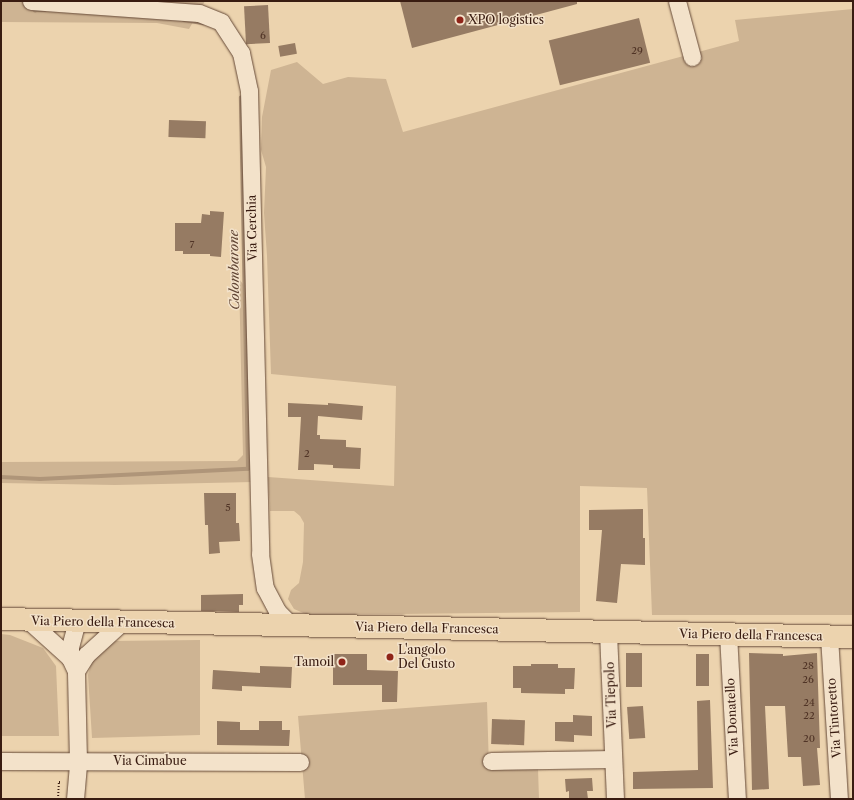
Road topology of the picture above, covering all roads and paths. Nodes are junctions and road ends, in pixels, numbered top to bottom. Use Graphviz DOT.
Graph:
graph roads {
  1 [pos="30,1"];
  2 [pos="677,1"];
  3 [pos="692,57"];
  4 [pos="1,619"];
  5 [pos="28,620"];
  6 [pos="77,621"];
  7 [pos="122,622"];
  8 [pos="290,625"];
  9 [pos="608,632"];
  10 [pos="728,634"];
  11 [pos="829,636"];
  12 [pos="853,637"];
  13 [pos="77,662"];
  14 [pos="613,759"];
  15 [pos="1,761"];
  16 [pos="78,761"];
  17 [pos="491,761"];
  18 [pos="300,762"];
  19 [pos="75,799"];
  20 [pos="615,799"];
  21 [pos="737,799"];
  22 [pos="840,799"];
  1 -- 8 [label="street, Via Cerchia"];
  2 -- 3 [label="street"];
  4 -- 5 [label="main road, Via Piero della Francesca"];
  5 -- 6 [label="main road, Via Piero della Francesca"];
  5 -- 13 [label="street"];
  6 -- 7 [label="main road, Via Piero della Francesca"];
  6 -- 13 [label="street"];
  7 -- 8 [label="main road, Via Piero della Francesca"];
  7 -- 13 [label="street"];
  8 -- 9 [label="main road, Via Piero della Francesca"];
  9 -- 10 [label="main road, Via Piero della Francesca"];
  9 -- 14 [label="street, Via Tiepolo"];
  10 -- 11 [label="main road, Via Piero della Francesca"];
  10 -- 21 [label="street, Via Donatello"];
  11 -- 12 [label="main road, Via Piero della Francesca"];
  11 -- 22 [label="street, Via Tintoretto"];
  13 -- 16 [label="street"];
  14 -- 17 [label="street"];
  14 -- 20 [label="street, Via Tiepolo"];
  15 -- 16 [label="street, Via Cimabue"];
  16 -- 18 [label="street, Via Cimabue"];
  16 -- 19 [label="street"];
}
